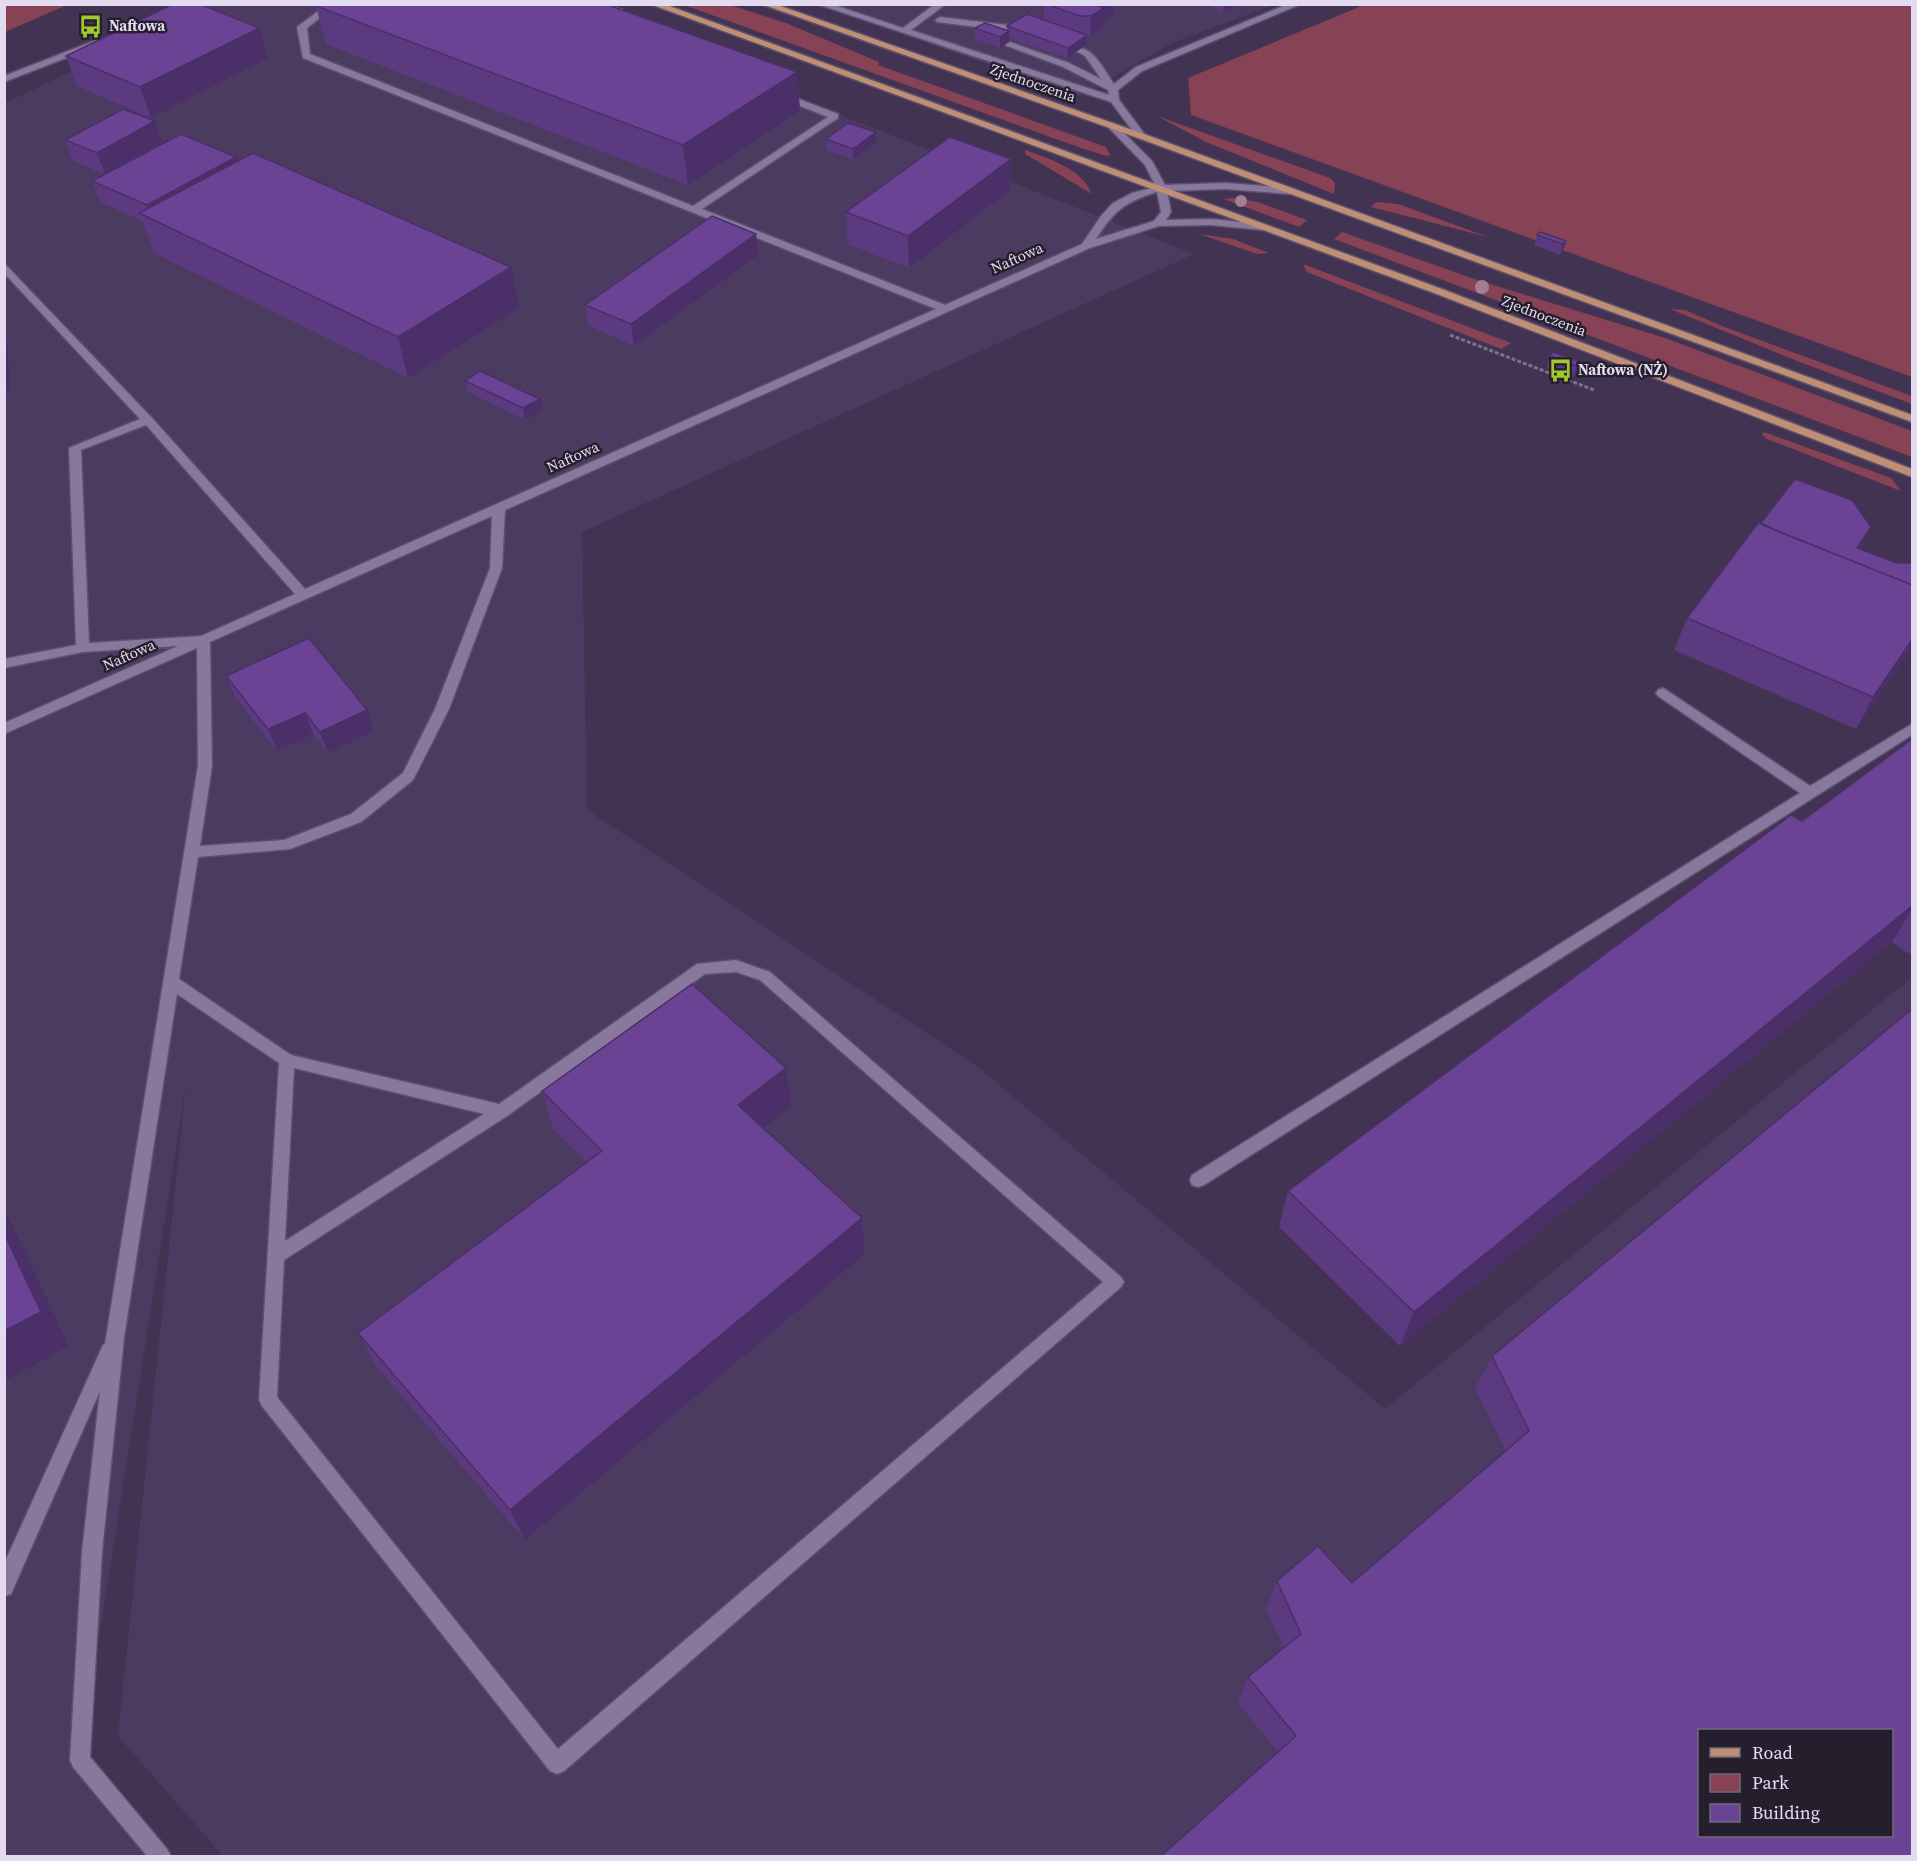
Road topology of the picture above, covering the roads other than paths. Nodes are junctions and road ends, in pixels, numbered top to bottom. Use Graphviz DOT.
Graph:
graph roads {
  1 [pos="334,4"];
  2 [pos="654,4"];
  3 [pos="765,4"];
  4 [pos="821,4"];
  5 [pos="942,4"];
  6 [pos="1297,4"];
  7 [pos="927,15"];
  8 [pos="940,20"];
  9 [pos="1016,29"];
  10 [pos="904,31"];
  11 [pos="981,34"];
  12 [pos="113,36"];
  13 [pos="1007,44"];
  14 [pos="1079,50"];
  15 [pos="4,79"];
  16 [pos="772,92"];
  17 [pos="1113,94"];
  18 [pos="1112,126"];
  19 [pos="1141,136"];
  20 [pos="1164,189"];
  21 [pos="1291,192"];
  22 [pos="695,209"];
  23 [pos="1158,223"];
  24 [pos="1263,227"];
  25 [pos="1086,246"];
  26 [pos="4,266"];
  27 [pos="946,309"];
  28 [pos="1912,419"];
  29 [pos="148,420"];
  30 [pos="1912,473"];
  31 [pos="499,508"];
  32 [pos="303,596"];
  33 [pos="203,640"];
  34 [pos="83,648"];
  35 [pos="4,664"];
  36 [pos="1663,693"];
  37 [pos="4,729"];
  38 [pos="1912,729"];
  39 [pos="1810,794"];
  40 [pos="192,852"];
  41 [pos="171,982"];
  42 [pos="287,1060"];
  43 [pos="501,1111"];
  44 [pos="1198,1180"];
  45 [pos="276,1256"];
  46 [pos="115,1338"];
  47 [pos="4,1587"];
  48 [pos="160,1857"];
  1 -- 22 [label="street"];
  2 -- 20 [label="main road, Zjednoczenia"];
  3 -- 18 [label="main road, Zjednoczenia"];
  4 -- 10 [label="street"];
  5 -- 7 [label="street"];
  6 -- 17 [label="street"];
  7 -- 8 [label="street"];
  7 -- 10 [label="street"];
  8 -- 9 [label="street"];
  8 -- 11 [label="street"];
  10 -- 17 [label="street"];
  12 -- 15 [label="street"];
  13 -- 17 [label="street"];
  14 -- 17 [label="street"];
  16 -- 22 [label="street"];
  17 -- 19 [label="street"];
  18 -- 19 [label="main road, Zjednoczenia"];
  18 -- 20 [label="street"];
  19 -- 21 [label="main road, Zjednoczenia"];
  20 -- 21 [label="street, Zjednoczenia"];
  20 -- 23 [label="street"];
  20 -- 24 [label="main road, Zjednoczenia"];
  20 -- 25 [label="street, Zjednoczenia"];
  21 -- 28 [label="main road, Zjednoczenia"];
  22 -- 27 [label="street"];
  23 -- 24 [label="street, Naftowa"];
  23 -- 25 [label="street, Naftowa"];
  24 -- 30 [label="main road, Zjednoczenia"];
  25 -- 27 [label="street, Naftowa"];
  26 -- 29 [label="street"];
  27 -- 31 [label="street, Naftowa"];
  29 -- 32 [label="street"];
  29 -- 34 [label="street"];
  31 -- 32 [label="street, Naftowa"];
  31 -- 40 [label="street"];
  32 -- 33 [label="street, Naftowa"];
  33 -- 34 [label="street"];
  33 -- 37 [label="street, Naftowa"];
  33 -- 40 [label="street"];
  34 -- 35 [label="street"];
  36 -- 39 [label="street"];
  38 -- 39 [label="street"];
  39 -- 44 [label="street"];
  40 -- 41 [label="street"];
  41 -- 42 [label="street"];
  41 -- 46 [label="street"];
  42 -- 43 [label="street"];
  42 -- 45 [label="street"];
  43 -- 45 [label="street"];
  43 -- 45 [label="street"];
  46 -- 47 [label="street"];
  46 -- 48 [label="street"];
}
